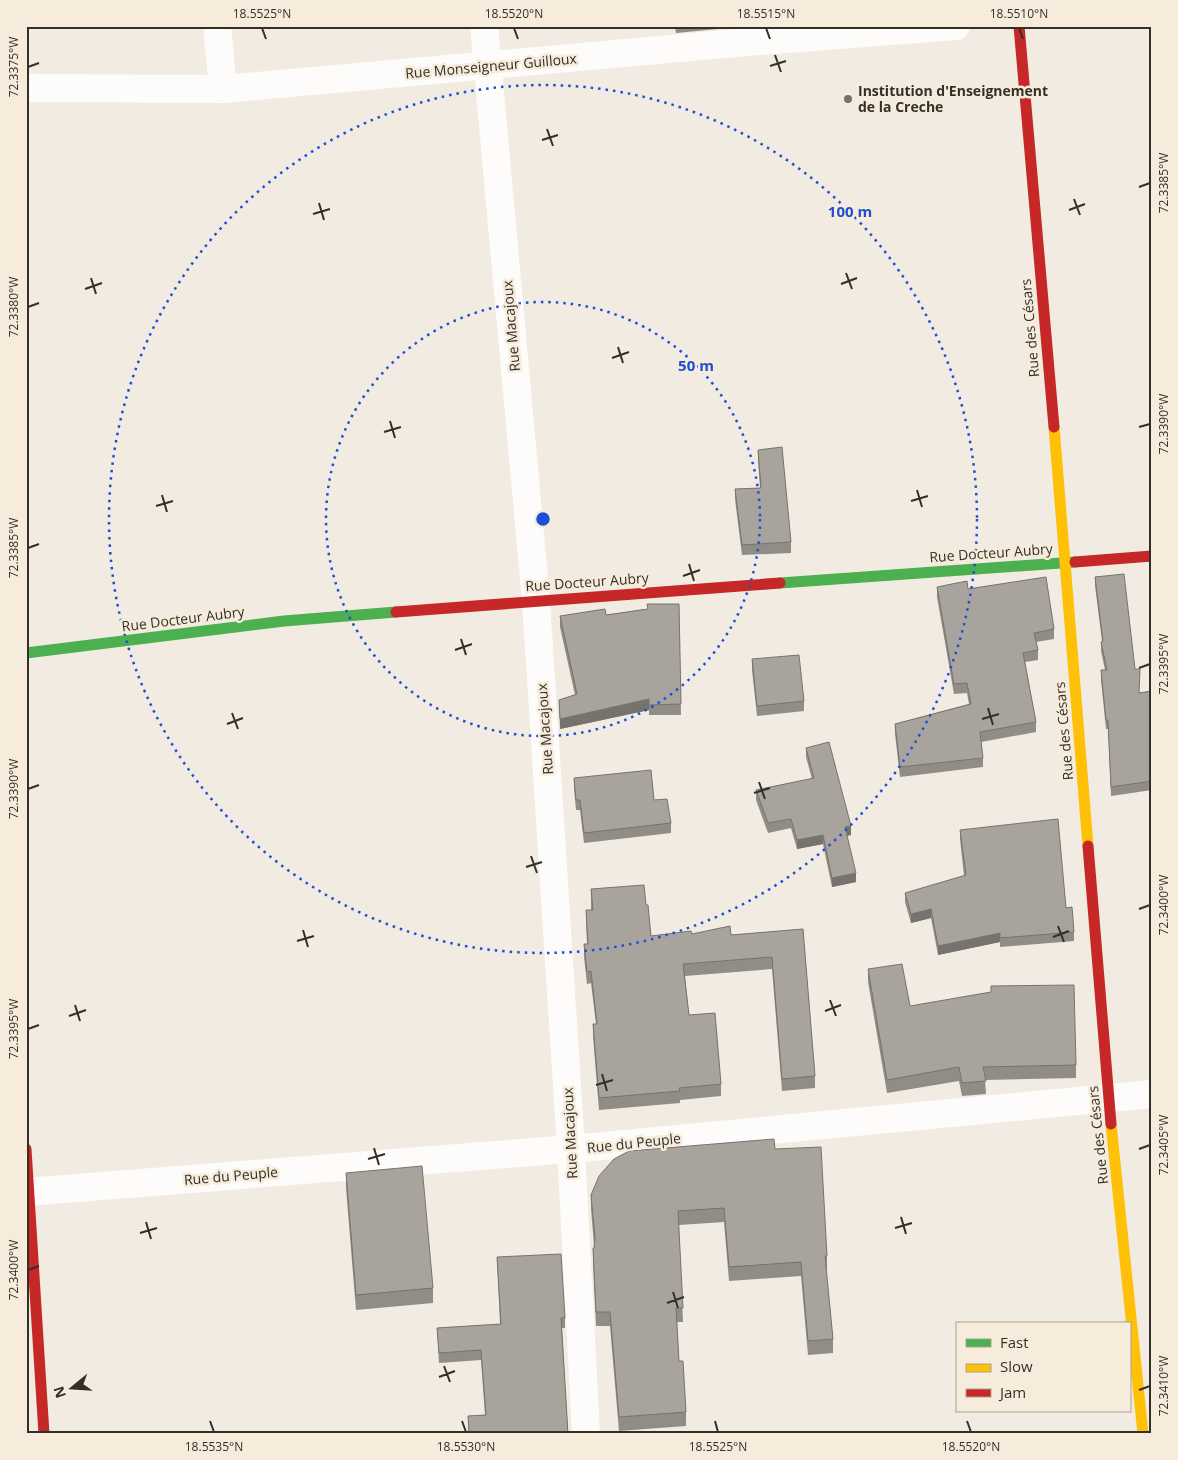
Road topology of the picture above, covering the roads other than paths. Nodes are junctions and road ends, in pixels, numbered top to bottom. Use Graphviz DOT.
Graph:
graph roads {
  1 [pos="217,26"];
  2 [pos="484,26"];
  3 [pos="956,26"];
  4 [pos="1019,26"];
  5 [pos="746,34"];
  6 [pos="487,67"];
  7 [pos="26,88"];
  8 [pos="223,89"];
  9 [pos="1152,556"];
  10 [pos="1066,562"];
  11 [pos="536,600"];
  12 [pos="26,653"];
  13 [pos="1152,1094"];
  14 [pos="1108,1097"];
  15 [pos="26,1149"];
  16 [pos="571,1149"];
  17 [pos="28,1192"];
  18 [pos="44,1434"];
  19 [pos="586,1434"];
  20 [pos="1143,1434"];
  1 -- 8 [label="street"];
  2 -- 6 [label="street, Rue Macajoux"];
  3 -- 5 [label="street, Rue Monseigneur Guilloux"];
  4 -- 10 [label="street, Rue des Césars"];
  5 -- 6 [label="street, Rue Monseigneur Guilloux"];
  6 -- 8 [label="street, Rue Monseigneur Guilloux"];
  6 -- 11 [label="street, Rue Macajoux"];
  7 -- 8 [label="street, Rue Monseigneur Guilloux"];
  9 -- 10 [label="street, Rue Docteur Aubry"];
  10 -- 11 [label="street, Rue Docteur Aubry"];
  10 -- 14 [label="street, Rue des Césars"];
  11 -- 12 [label="street, Rue Docteur Aubry"];
  11 -- 16 [label="street, Rue Macajoux"];
  13 -- 14 [label="street, Rue du Peuple"];
  14 -- 16 [label="street, Rue du Peuple"];
  14 -- 20 [label="street, Rue des Césars"];
  15 -- 17 [label="street"];
  16 -- 17 [label="street, Rue du Peuple"];
  16 -- 19 [label="street, Rue Macajoux"];
  17 -- 18 [label="street"];
}
